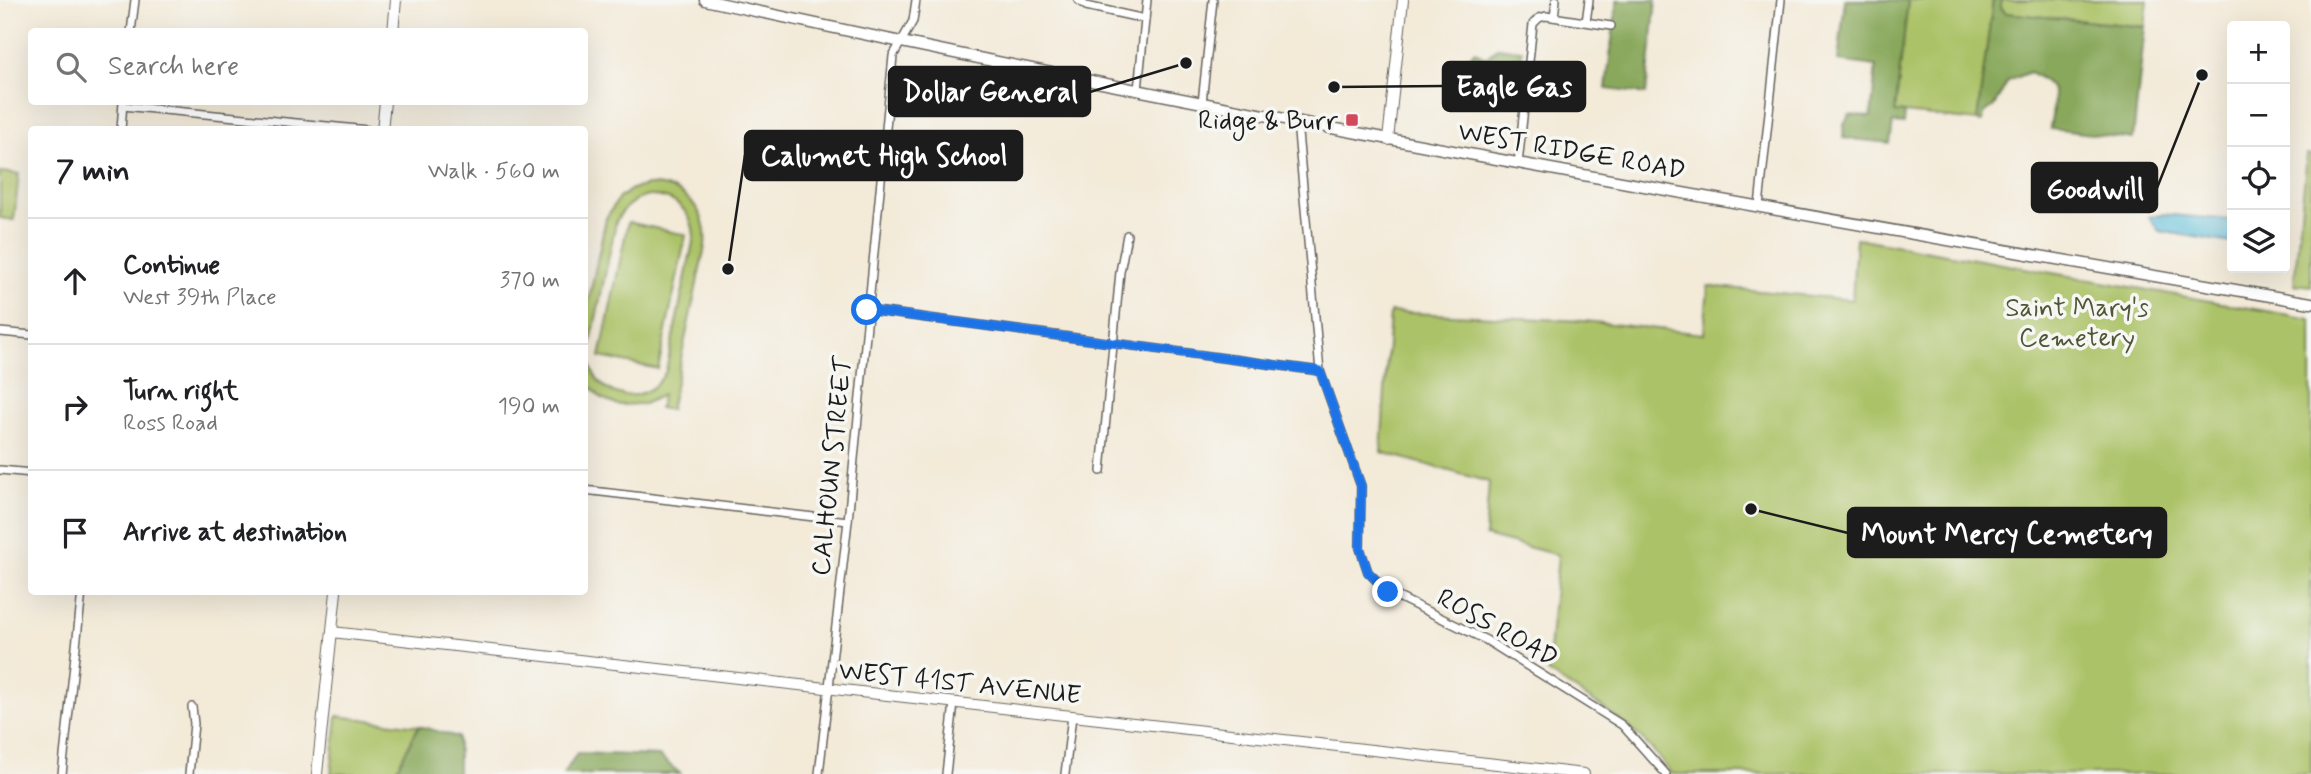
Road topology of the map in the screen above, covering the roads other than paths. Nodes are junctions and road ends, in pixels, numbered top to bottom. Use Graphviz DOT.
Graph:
graph roads {
  1 [pos="135,0"];
  2 [pos="396,0"];
  3 [pos="705,0"];
  4 [pos="916,0"];
  5 [pos="1147,0"];
  6 [pos="1213,0"];
  7 [pos="1403,0"];
  8 [pos="1556,0"];
  9 [pos="1589,0"];
  10 [pos="1781,0"];
  11 [pos="1078,1"];
  12 [pos="1554,17"];
  13 [pos="1145,19"];
  14 [pos="1586,22"];
  15 [pos="1611,26"];
  16 [pos="132,28"];
  17 [pos="393,28"];
  18 [pos="902,42"];
  19 [pos="1138,89"];
  20 [pos="1202,103"];
  21 [pos="123,105"];
  22 [pos="132,105"];
  23 [pos="385,105"];
  24 [pos="1297,122"];
  25 [pos="121,126"];
  26 [pos="330,126"];
  27 [pos="382,126"];
  28 [pos="1388,140"];
  29 [pos="1518,164"];
  30 [pos="1759,206"];
  31 [pos="1127,236"];
  32 [pos="2311,303"];
  33 [pos="867,310"];
  34 [pos="0,332"];
  35 [pos="28,335"];
  36 [pos="1114,345"];
  37 [pos="1320,371"];
  38 [pos="0,470"];
  39 [pos="1101,471"];
  40 [pos="28,473"];
  41 [pos="588,490"];
  42 [pos="848,521"];
  43 [pos="82,595"];
  44 [pos="336,595"];
  45 [pos="332,632"];
  46 [pos="828,688"];
  47 [pos="954,703"];
  48 [pos="192,707"];
  49 [pos="1072,716"];
  50 [pos="62,774"];
  51 [pos="189,774"];
  52 [pos="317,774"];
  53 [pos="819,774"];
  54 [pos="946,774"];
  55 [pos="1065,774"];
  56 [pos="1584,774"];
  57 [pos="1666,774"];
  1 -- 16 [label="street"];
  2 -- 17 [label="street"];
  3 -- 18 [label="main road, WEST RIDGE ROAD"];
  4 -- 18 [label="street, CALHOUN STREET"];
  5 -- 13 [label="street"];
  6 -- 20 [label="street"];
  7 -- 28 [label="street"];
  8 -- 12 [label="street"];
  9 -- 14 [label="street"];
  10 -- 30 [label="street"];
  11 -- 13 [label="street"];
  12 -- 14 [label="street"];
  12 -- 29 [label="street"];
  13 -- 19 [label="street"];
  14 -- 15 [label="street"];
  18 -- 19 [label="main road, WEST RIDGE ROAD"];
  18 -- 33 [label="street, CALHOUN STREET"];
  19 -- 20 [label="main road, WEST RIDGE ROAD"];
  20 -- 24 [label="main road, WEST RIDGE ROAD"];
  21 -- 25 [label="street"];
  22 -- 26 [label="street"];
  23 -- 27 [label="street"];
  24 -- 28 [label="main road, WEST RIDGE ROAD"];
  24 -- 37 [label="street, ROSS ROAD"];
  28 -- 29 [label="main road, WEST RIDGE ROAD"];
  29 -- 30 [label="main road, WEST RIDGE ROAD"];
  30 -- 32 [label="main road, WEST RIDGE ROAD"];
  31 -- 36 [label="street"];
  33 -- 36 [label="street"];
  33 -- 42 [label="street, CALHOUN STREET"];
  34 -- 35 [label="street"];
  36 -- 37 [label="street"];
  36 -- 39 [label="street"];
  37 -- 57 [label="street, ROSS ROAD"];
  38 -- 40 [label="street"];
  41 -- 42 [label="street"];
  42 -- 46 [label="street, CALHOUN STREET"];
  43 -- 50 [label="street"];
  44 -- 45 [label="street"];
  45 -- 46 [label="street, WEST 41ST AVENUE"];
  45 -- 52 [label="street"];
  46 -- 47 [label="street, WEST 41ST AVENUE"];
  46 -- 53 [label="street, CALHOUN STREET"];
  47 -- 49 [label="street, WEST 41ST AVENUE"];
  47 -- 54 [label="street"];
  48 -- 51 [label="street"];
  49 -- 55 [label="street"];
  49 -- 56 [label="street, WEST 41ST AVENUE"];
}
